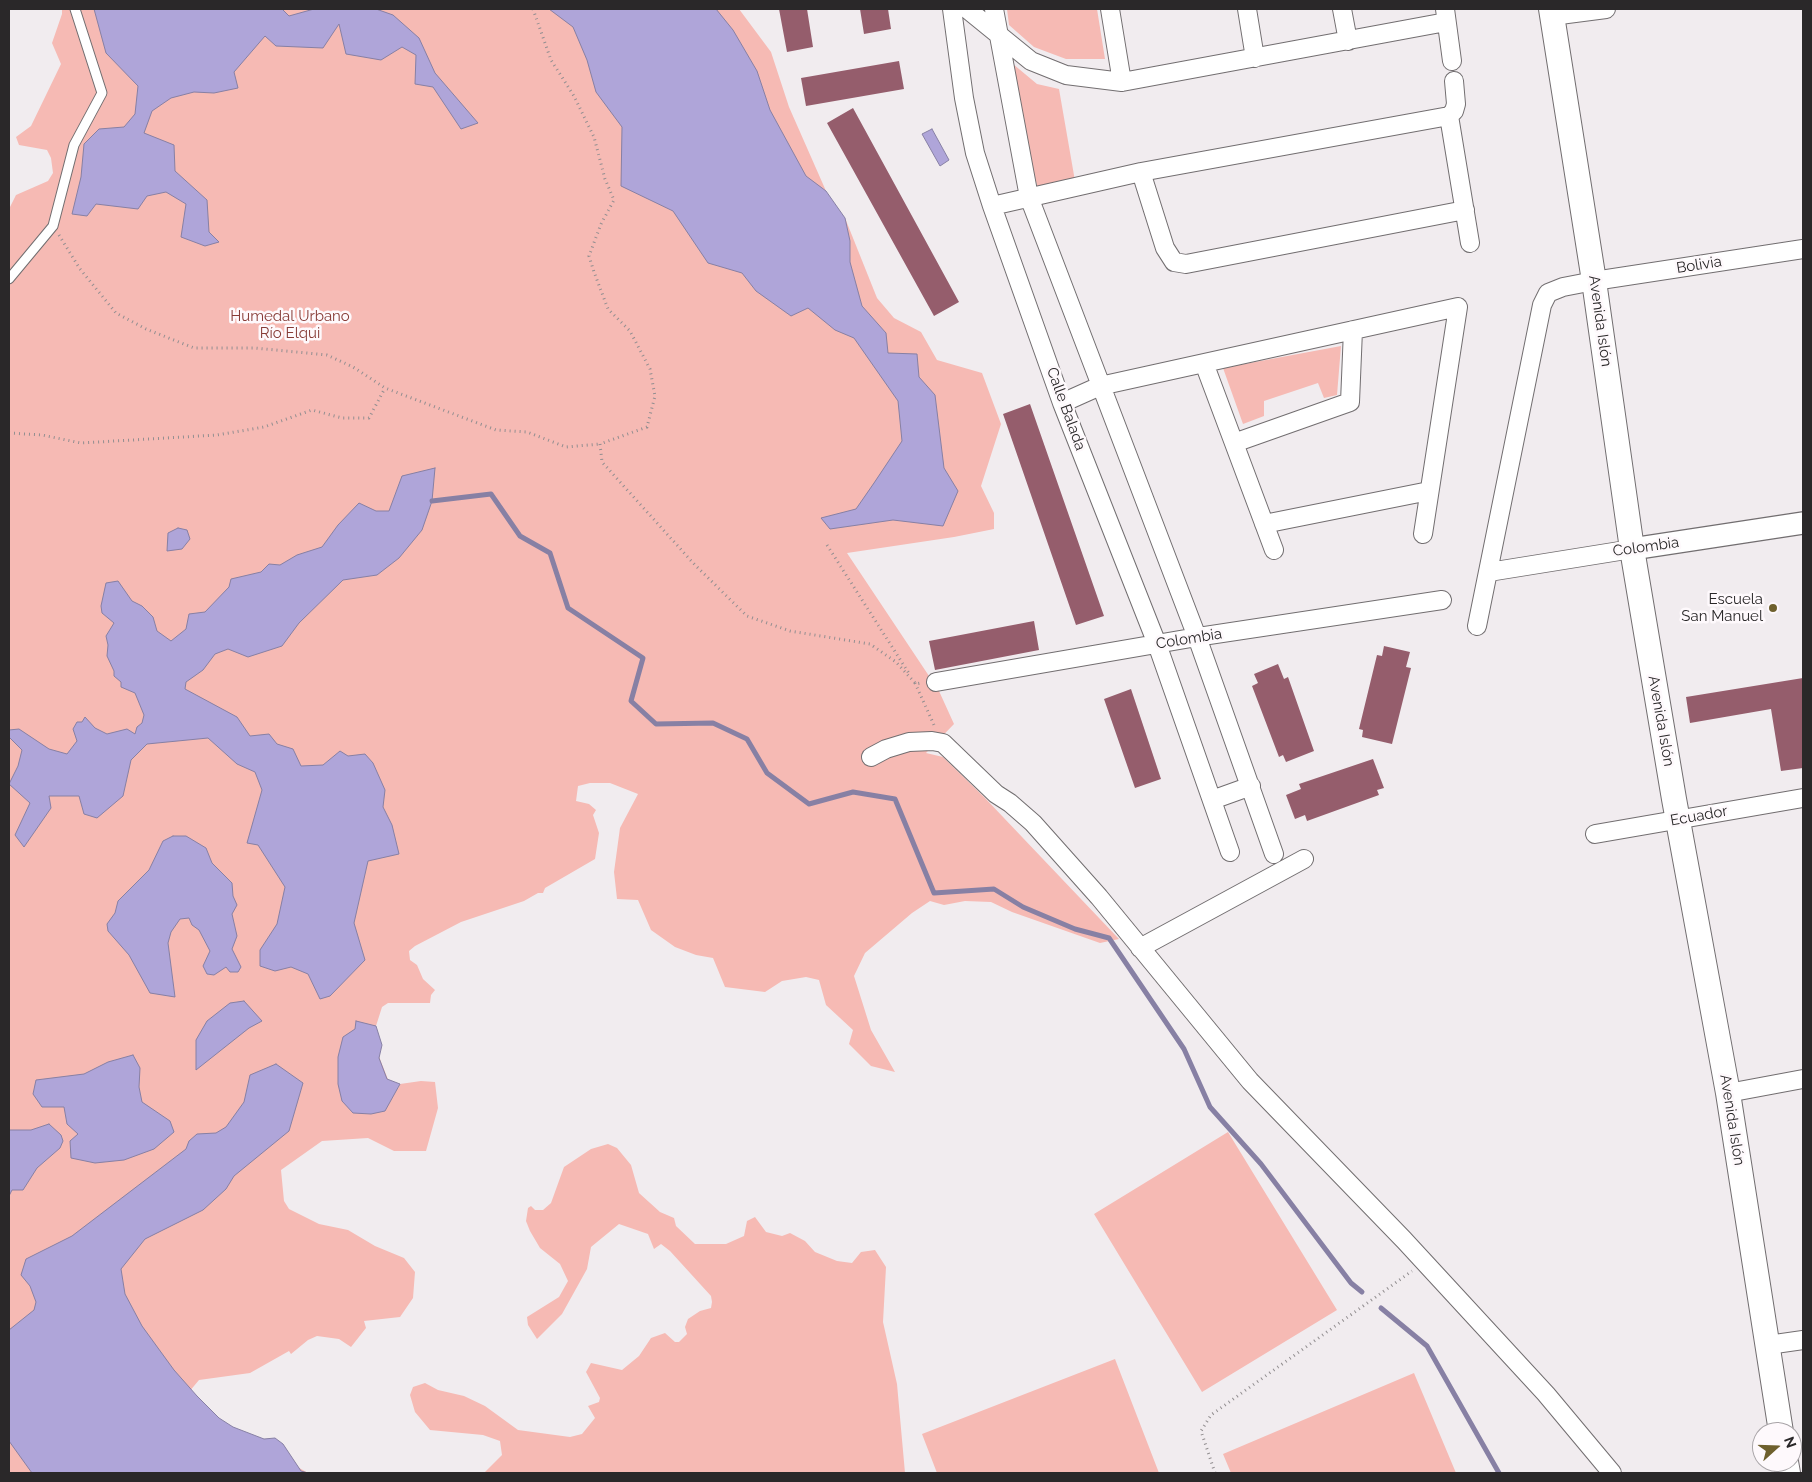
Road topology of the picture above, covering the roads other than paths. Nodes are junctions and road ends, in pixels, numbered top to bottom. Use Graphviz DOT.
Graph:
graph roads {
  1 [pos="75,9"];
  2 [pos="952,9"];
  3 [pos="967,9"];
  4 [pos="994,9"];
  5 [pos="1110,9"];
  6 [pos="1247,9"];
  7 [pos="1342,9"];
  8 [pos="1606,9"];
  9 [pos="1552,12"];
  10 [pos="1446,15"];
  11 [pos="998,34"];
  12 [pos="1348,41"];
  13 [pos="1255,58"];
  14 [pos="1452,61"];
  15 [pos="1454,81"];
  16 [pos="1122,82"];
  17 [pos="1448,116"];
  18 [pos="1140,172"];
  19 [pos="1028,197"];
  20 [pos="992,206"];
  21 [pos="1465,210"];
  22 [pos="1470,243"];
  23 [pos="1803,248"];
  24 [pos="9,279"];
  25 [pos="1594,281"];
  26 [pos="1353,330"];
  27 [pos="1204,363"];
  28 [pos="1100,386"];
  29 [pos="1062,402"];
  30 [pos="1234,443"];
  31 [pos="1429,491"];
  32 [pos="1803,523"];
  33 [pos="1264,524"];
  34 [pos="1423,534"];
  35 [pos="1632,549"];
  36 [pos="1274,550"];
  37 [pos="1489,572"];
  38 [pos="1442,600"];
  39 [pos="1477,626"];
  40 [pos="1197,637"];
  41 [pos="1157,644"];
  42 [pos="936,682"];
  43 [pos="871,757"];
  44 [pos="1251,786"];
  45 [pos="1803,798"];
  46 [pos="1212,800"];
  47 [pos="1678,819"];
  48 [pos="1595,834"];
  49 [pos="1230,852"];
  50 [pos="1274,854"];
  51 [pos="1304,859"];
  52 [pos="1140,948"];
  53 [pos="1803,1079"];
  54 [pos="1728,1093"];
  55 [pos="1803,1340"];
  56 [pos="1768,1345"];
  57 [pos="1780,1422"];
  58 [pos="1612,1473"];
  1 -- 24 [label="lane"];
  2 -- 20 [label="street, Calle Balada"];
  3 -- 11 [label="street"];
  4 -- 11 [label="street"];
  5 -- 16 [label="street"];
  6 -- 13 [label="street"];
  7 -- 12 [label="street"];
  8 -- 9 [label="street"];
  9 -- 25 [label="main road, Avenida Islón"];
  10 -- 12 [label="street"];
  10 -- 14 [label="street"];
  11 -- 16 [label="street"];
  11 -- 19 [label="street"];
  12 -- 13 [label="street"];
  13 -- 16 [label="street"];
  15 -- 17 [label="street"];
  17 -- 18 [label="street"];
  17 -- 21 [label="street"];
  18 -- 19 [label="street"];
  18 -- 21 [label="street"];
  19 -- 20 [label="street"];
  19 -- 28 [label="street"];
  20 -- 29 [label="street, Calle Balada"];
  21 -- 22 [label="street"];
  23 -- 25 [label="street, Bolivia"];
  25 -- 35 [label="main road, Avenida Islón"];
  25 -- 37 [label="street, Bolivia"];
  26 -- 27 [label="street"];
  26 -- 30 [label="street"];
  26 -- 31 [label="street"];
  27 -- 28 [label="street"];
  27 -- 30 [label="street"];
  28 -- 29 [label="street"];
  28 -- 40 [label="street"];
  29 -- 41 [label="street, Calle Balada"];
  30 -- 33 [label="street"];
  31 -- 33 [label="street"];
  31 -- 34 [label="street"];
  32 -- 35 [label="street, Colombia"];
  33 -- 36 [label="street"];
  35 -- 37 [label="street, Colombia"];
  35 -- 47 [label="main road, Avenida Islón"];
  37 -- 39 [label="street"];
  38 -- 40 [label="street, Colombia"];
  40 -- 41 [label="street, Colombia"];
  40 -- 44 [label="street"];
  41 -- 42 [label="street, Colombia"];
  41 -- 46 [label="street, Calle Balada"];
  43 -- 52 [label="street"];
  44 -- 46 [label="street"];
  44 -- 50 [label="street"];
  45 -- 47 [label="street, Ecuador"];
  46 -- 49 [label="street, Calle Balada"];
  47 -- 48 [label="street, Ecuador"];
  47 -- 54 [label="main road, Avenida Islón"];
  51 -- 52 [label="street"];
  52 -- 58 [label="street"];
  53 -- 54 [label="street"];
  54 -- 56 [label="main road, Avenida Islón"];
  55 -- 56 [label="street"];
  56 -- 57 [label="main road, Avenida Islón"];
}
